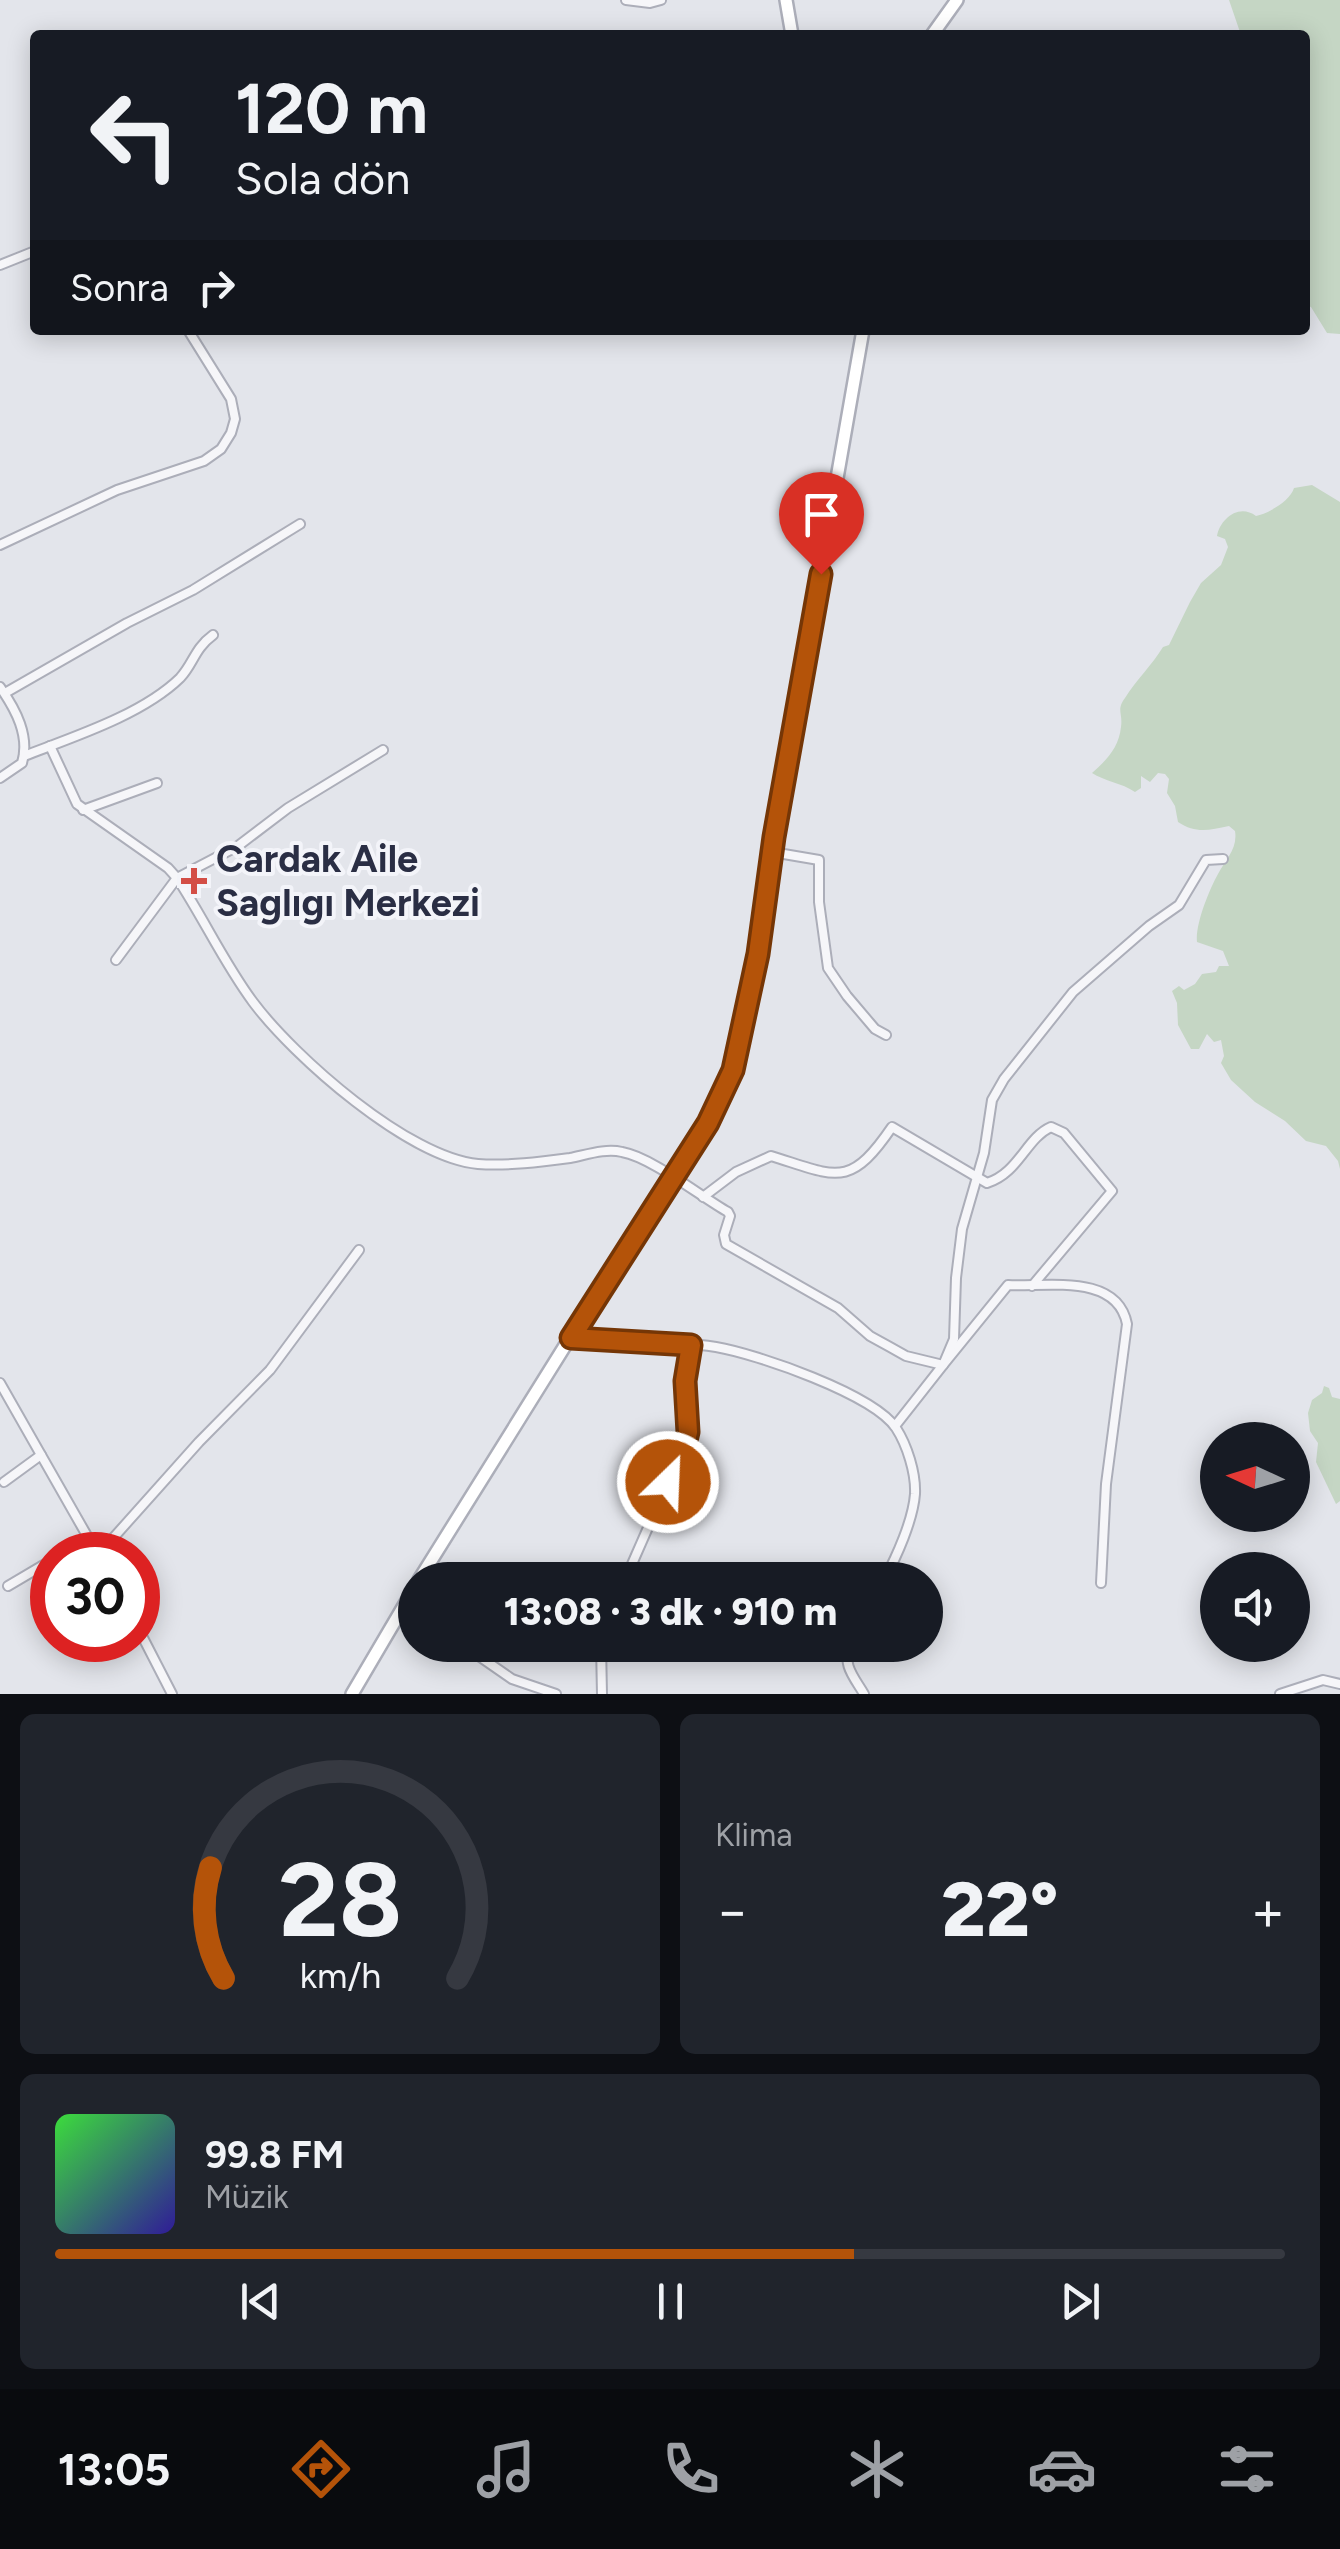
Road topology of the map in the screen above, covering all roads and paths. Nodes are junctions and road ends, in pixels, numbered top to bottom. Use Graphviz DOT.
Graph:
graph roads {
  1 [pos="626,0"];
  2 [pos="661,0"];
  3 [pos="786,0"];
  4 [pos="956,0"];
  5 [pos="791,30"];
  6 [pos="935,30"];
  7 [pos="30,253"];
  8 [pos="0,265"];
  9 [pos="191,335"];
  10 [pos="862,335"];
  11 [pos="300,524"];
  12 [pos="0,545"];
  13 [pos="214,635"];
  14 [pos="2,690"];
  15 [pos="50,746"];
  16 [pos="384,750"];
  17 [pos="24,756"];
  18 [pos="0,778"];
  19 [pos="156,782"];
  20 [pos="84,810"];
  21 [pos="772,852"];
  22 [pos="1223,859"];
  23 [pos="178,878"];
  24 [pos="116,960"];
  25 [pos="886,1034"];
  26 [pos="672,1178"];
  27 [pos="976,1180"];
  28 [pos="702,1197"];
  29 [pos="358,1250"];
  30 [pos="1032,1286"];
  31 [pos="571,1338"];
  32 [pos="691,1345"];
  33 [pos="943,1366"];
  34 [pos="0,1383"];
  35 [pos="895,1426"];
  36 [pos="41,1456"];
  37 [pos="1,1480"];
  38 [pos="86,1532"];
  39 [pos="119,1532"];
  40 [pos="430,1562"];
  41 [pos="633,1562"];
  42 [pos="890,1562"];
  43 [pos="30,1573"];
  44 [pos="1101,1584"];
  45 [pos="8,1586"];
  46 [pos="398,1625"];
  47 [pos="156,1662"];
  48 [pos="488,1662"];
  49 [pos="601,1662"];
  50 [pos="846,1662"];
  51 [pos="1340,1684"];
  52 [pos="172,1694"];
  53 [pos="352,1694"];
  54 [pos="556,1694"];
  55 [pos="602,1694"];
  56 [pos="864,1694"];
  57 [pos="1280,1694"];
  1 -- 2 [label="street"];
  3 -- 5 [label="main road"];
  4 -- 6 [label="main road"];
  7 -- 8 [label="street"];
  9 -- 12 [label="street"];
  10 -- 21 [label="main road"];
  11 -- 14 [label="street"];
  13 -- 15 [label="street"];
  14 -- 17 [label="street"];
  15 -- 17 [label="street"];
  15 -- 20 [label="street"];
  16 -- 23 [label="street"];
  17 -- 18 [label="street"];
  19 -- 20 [label="street"];
  20 -- 23 [label="street"];
  21 -- 25 [label="street"];
  21 -- 26 [label="main road"];
  22 -- 27 [label="street"];
  23 -- 24 [label="street"];
  23 -- 26 [label="street"];
  26 -- 28 [label="street"];
  26 -- 31 [label="main road"];
  27 -- 28 [label="street"];
  27 -- 30 [label="street"];
  27 -- 33 [label="street"];
  28 -- 33 [label="street"];
  29 -- 39 [label="street"];
  30 -- 33 [label="street"];
  30 -- 44 [label="street"];
  31 -- 32 [label="street"];
  31 -- 40 [label="main road"];
  32 -- 35 [label="street"];
  32 -- 41 [label="street"];
  33 -- 35 [label="street"];
  34 -- 36 [label="street"];
  35 -- 42 [label="street"];
  36 -- 37 [label="street"];
  36 -- 38 [label="street"];
  43 -- 45 [label="street"];
  46 -- 53 [label="main road"];
  47 -- 52 [label="street"];
  48 -- 54 [label="street"];
  49 -- 55 [label="street"];
  50 -- 56 [label="street"];
  51 -- 57 [label="street"];
}
